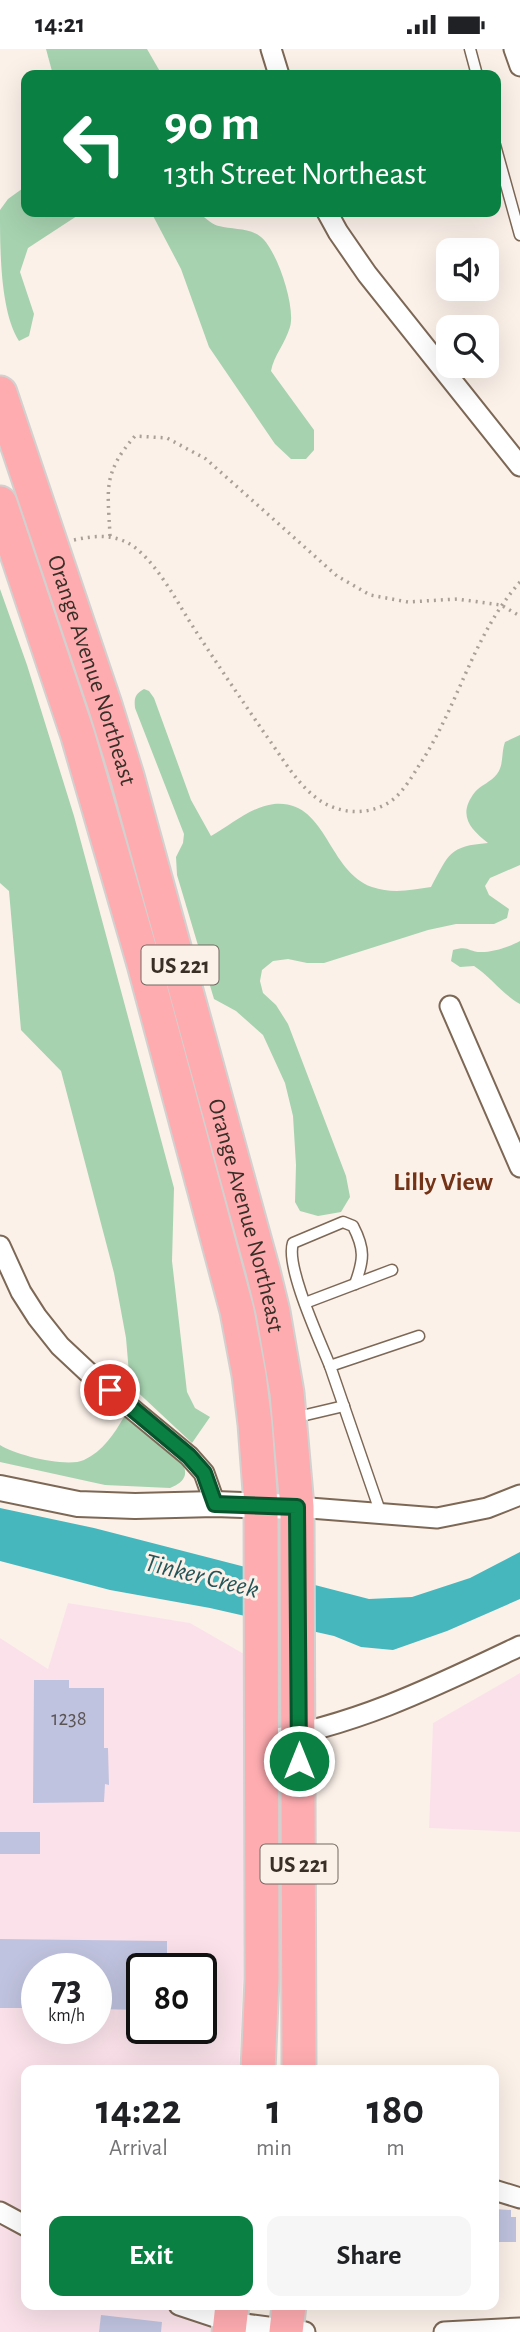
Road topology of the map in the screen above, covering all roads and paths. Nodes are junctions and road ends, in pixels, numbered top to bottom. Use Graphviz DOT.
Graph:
graph roads {
  1 [pos="271,49"];
  2 [pos="470,49"];
  3 [pos="514,49"];
  4 [pos="520,66"];
  5 [pos="277,70"];
  6 [pos="476,70"];
  7 [pos="501,167"];
  8 [pos="330,217"];
  9 [pos="520,235"];
  10 [pos="0,393"];
  11 [pos="520,465"];
  12 [pos="0,503"];
  13 [pos="110,536"];
  14 [pos="36,553"];
  15 [pos="520,582"];
  16 [pos="501,605"];
  17 [pos="520,616"];
  18 [pos="160,959"];
  19 [pos="450,1006"];
  20 [pos="520,1167"];
  21 [pos="0,1246"];
  22 [pos="392,1270"];
  23 [pos="355,1284"];
  24 [pos="305,1303"];
  25 [pos="419,1336"];
  26 [pos="330,1366"];
  27 [pos="344,1406"];
  28 [pos="289,1419"];
  29 [pos="0,1488"];
  30 [pos="520,1495"];
  31 [pos="215,1504"];
  32 [pos="261,1505"];
  33 [pos="297,1507"];
  34 [pos="381,1514"];
  35 [pos="520,1646"];
  36 [pos="299,1735"];
  37 [pos="260,1741"];
  38 [pos="258,2065"];
  39 [pos="299,2065"];
  40 [pos="499,2192"];
  41 [pos="520,2198"];
  42 [pos="0,2212"];
  43 [pos="21,2223"];
  44 [pos="196,2310"];
  45 [pos="230,2320"];
  46 [pos="292,2325"];
  47 [pos="520,2328"];
  48 [pos="444,2332"];
  1 -- 5 [label="street"];
  2 -- 6 [label="lane"];
  3 -- 4 [label="street"];
  7 -- 9 [label="lane"];
  8 -- 11 [label="street"];
  10 -- 14 [label="highway, Orange Avenue Northeast / US 221"];
  12 -- 14 [label="highway, Orange Avenue Northeast / US 221"];
  13 -- 14 [label="path"];
  13 -- 16 [label="path"];
  13 -- 16 [label="path"];
  14 -- 18 [label="highway, Orange Avenue Northeast / US 221"];
  15 -- 16 [label="path"];
  16 -- 17 [label="path"];
  18 -- 28 [label="highway, Orange Avenue Northeast / US 221"];
  18 -- 32 [label="highway, Orange Avenue Northeast / US 221"];
  19 -- 20 [label="street"];
  21 -- 31 [label="street"];
  22 -- 23 [label="lane"];
  23 -- 24 [label="lane"];
  23 -- 24 [label="lane"];
  24 -- 26 [label="lane"];
  25 -- 26 [label="lane"];
  26 -- 27 [label="lane"];
  27 -- 28 [label="lane"];
  27 -- 34 [label="lane"];
  28 -- 33 [label="highway, Orange Avenue Northeast / US 221"];
  29 -- 31 [label="street"];
  30 -- 34 [label="street"];
  31 -- 32 [label="street"];
  32 -- 33 [label="street"];
  32 -- 37 [label="highway, Orange Avenue Northeast / US 221"];
  33 -- 34 [label="street"];
  33 -- 36 [label="highway, Orange Avenue Northeast / US 221"];
  35 -- 36 [label="street"];
  36 -- 37 [label="street"];
  36 -- 39 [label="highway, Orange Avenue Northeast / US 221"];
  37 -- 38 [label="highway, Orange Avenue Northeast / US 221"];
  40 -- 41 [label="street"];
  42 -- 43 [label="street"];
  44 -- 45 [label="street"];
  45 -- 46 [label="street"];
  47 -- 48 [label="street"];
}
